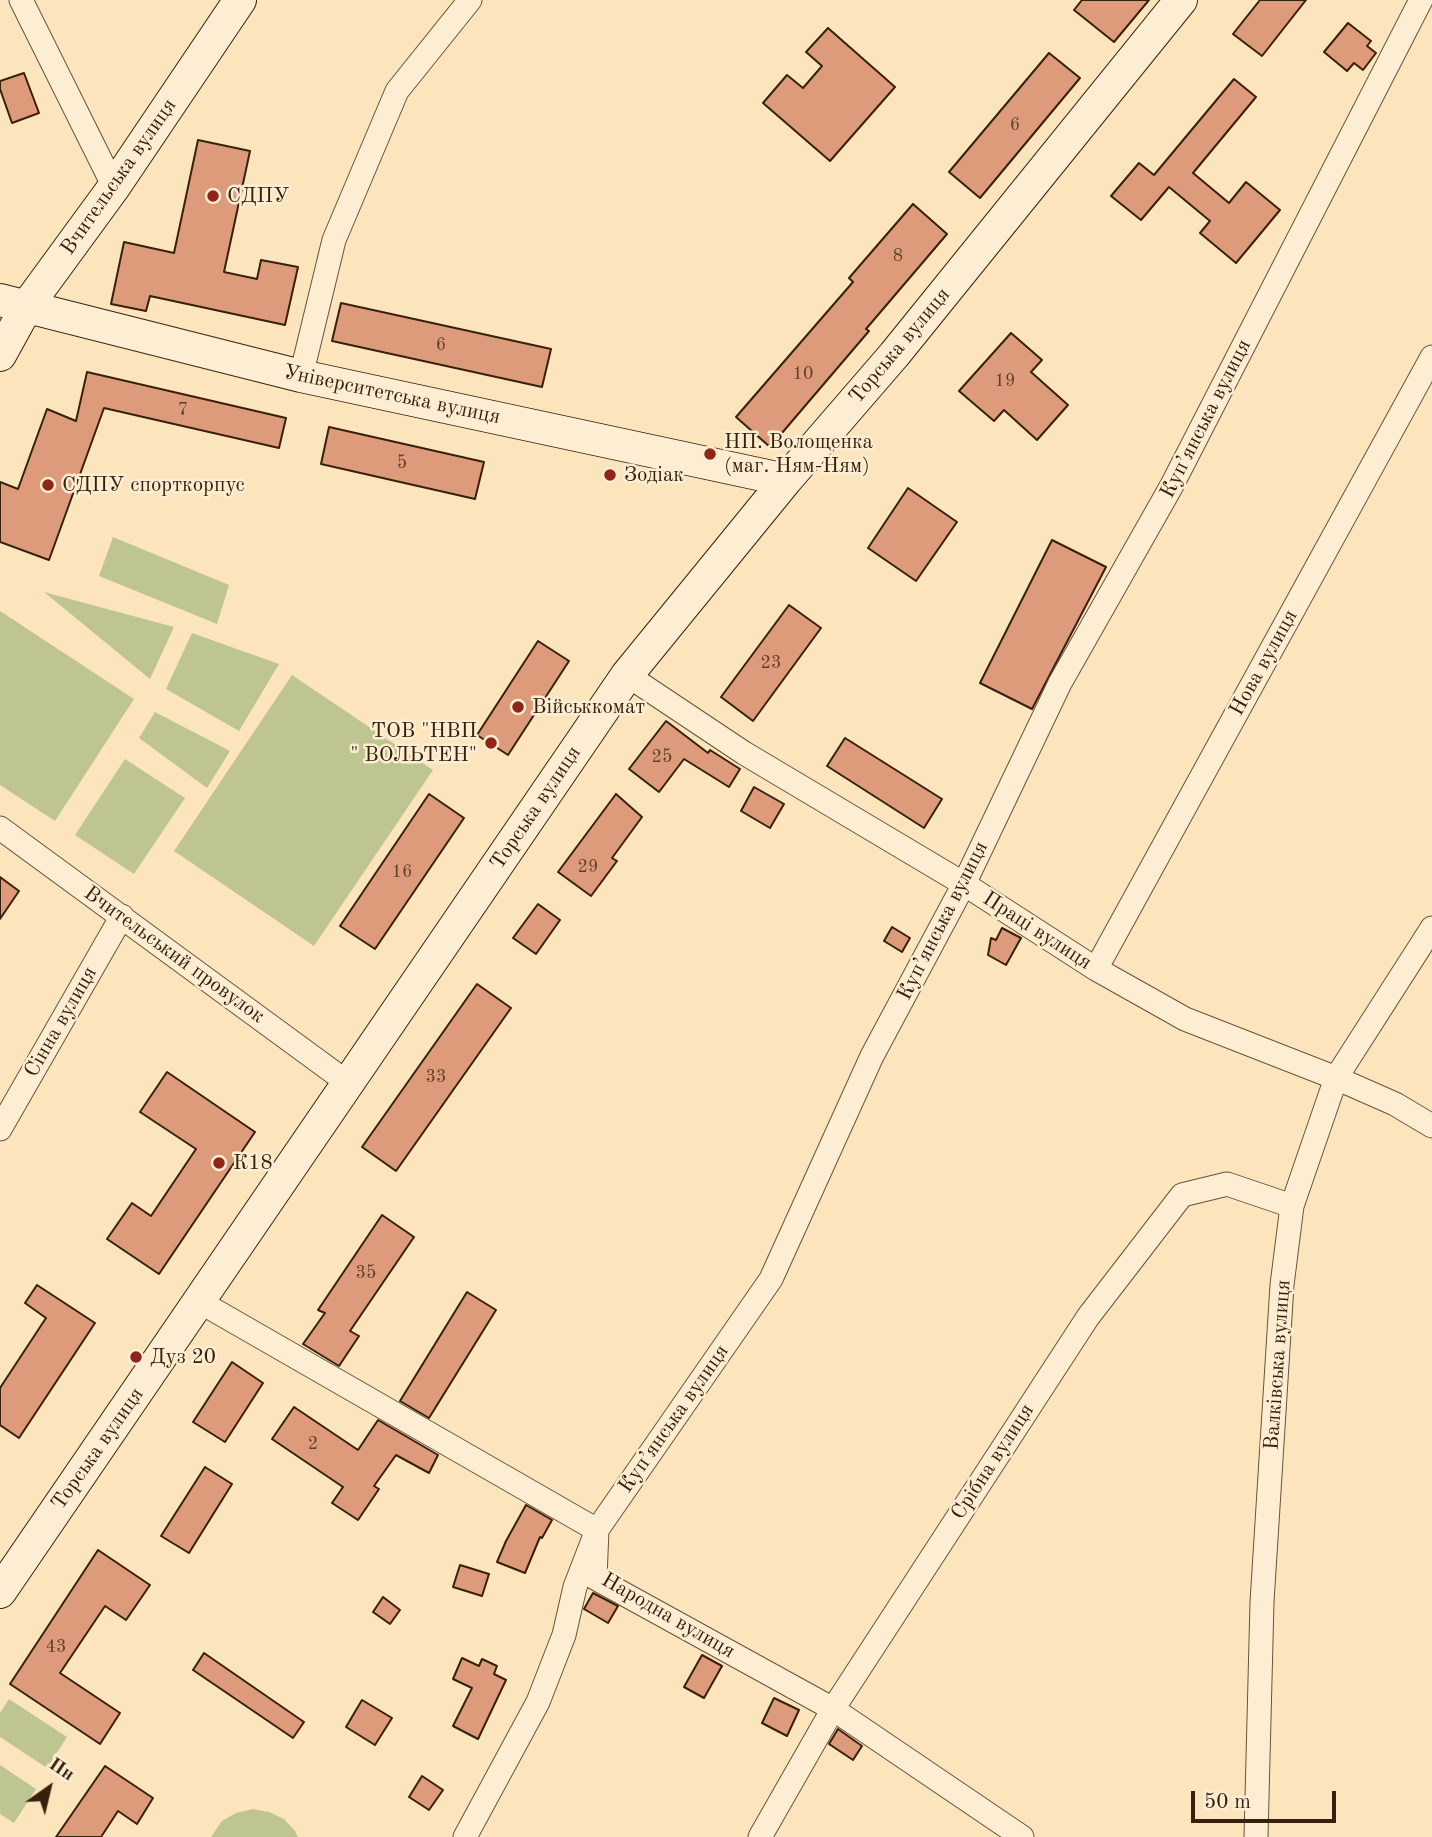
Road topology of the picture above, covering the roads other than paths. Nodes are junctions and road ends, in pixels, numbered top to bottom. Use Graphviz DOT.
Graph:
graph roads {
  1 [pos="21,0"];
  2 [pos="240,0"];
  3 [pos="470,0"];
  4 [pos="1181,0"];
  5 [pos="1422,0"];
  6 [pos="114,187"];
  7 [pos="14,303"];
  8 [pos="0,355"];
  9 [pos="1432,357"];
  10 [pos="301,376"];
  11 [pos="786,480"];
  12 [pos="627,674"];
  13 [pos="0,828"];
  14 [pos="964,884"];
  15 [pos="122,916"];
  16 [pos="1432,928"];
  17 [pos="1096,969"];
  18 [pos="1336,1078"];
  19 [pos="348,1083"];
  20 [pos="1432,1126"];
  21 [pos="0,1129"];
  22 [pos="1292,1206"];
  23 [pos="200,1302"];
  24 [pos="597,1530"];
  25 [pos="0,1592"];
  26 [pos="832,1709"];
  27 [pos="464,1837"];
  28 [pos="760,1837"];
  29 [pos="1021,1837"];
  30 [pos="1256,1837"];
  1 -- 6 [label="street"];
  2 -- 6 [label="main road, Вчительська вулиця"];
  3 -- 10 [label="street"];
  4 -- 11 [label="main road, Торська вулиця"];
  5 -- 14 [label="street, Куп’янська вулиця"];
  6 -- 7 [label="main road, Вчительська вулиця"];
  7 -- 8 [label="main road, Вчительська вулиця"];
  7 -- 10 [label="main road, Університетська вулиця"];
  9 -- 17 [label="street, Нова вулиця"];
  10 -- 11 [label="main road, Університетська вулиця"];
  11 -- 12 [label="main road, Торська вулиця"];
  12 -- 14 [label="street, Праці вулиця"];
  12 -- 19 [label="main road, Торська вулиця"];
  13 -- 15 [label="street, Вчительський провулок"];
  14 -- 17 [label="street, Праці вулиця"];
  14 -- 24 [label="street, Куп’янська вулиця"];
  15 -- 19 [label="street, Вчительський провулок"];
  15 -- 21 [label="street, Сінна вулиця"];
  16 -- 18 [label="street, Валківська вулиця"];
  17 -- 18 [label="street, Праці вулиця"];
  18 -- 20 [label="street, Праці вулиця"];
  18 -- 22 [label="street, Валківська вулиця"];
  19 -- 23 [label="main road, Торська вулиця"];
  22 -- 26 [label="street, Срібна вулиця"];
  22 -- 30 [label="street, Валківська вулиця"];
  23 -- 24 [label="street"];
  23 -- 25 [label="main road, Торська вулиця"];
  24 -- 26 [label="street, Народна вулиця"];
  24 -- 27 [label="street, Куп’янська вулиця"];
  26 -- 28 [label="street, Срібна вулиця"];
  26 -- 29 [label="street, Народна вулиця"];
}
